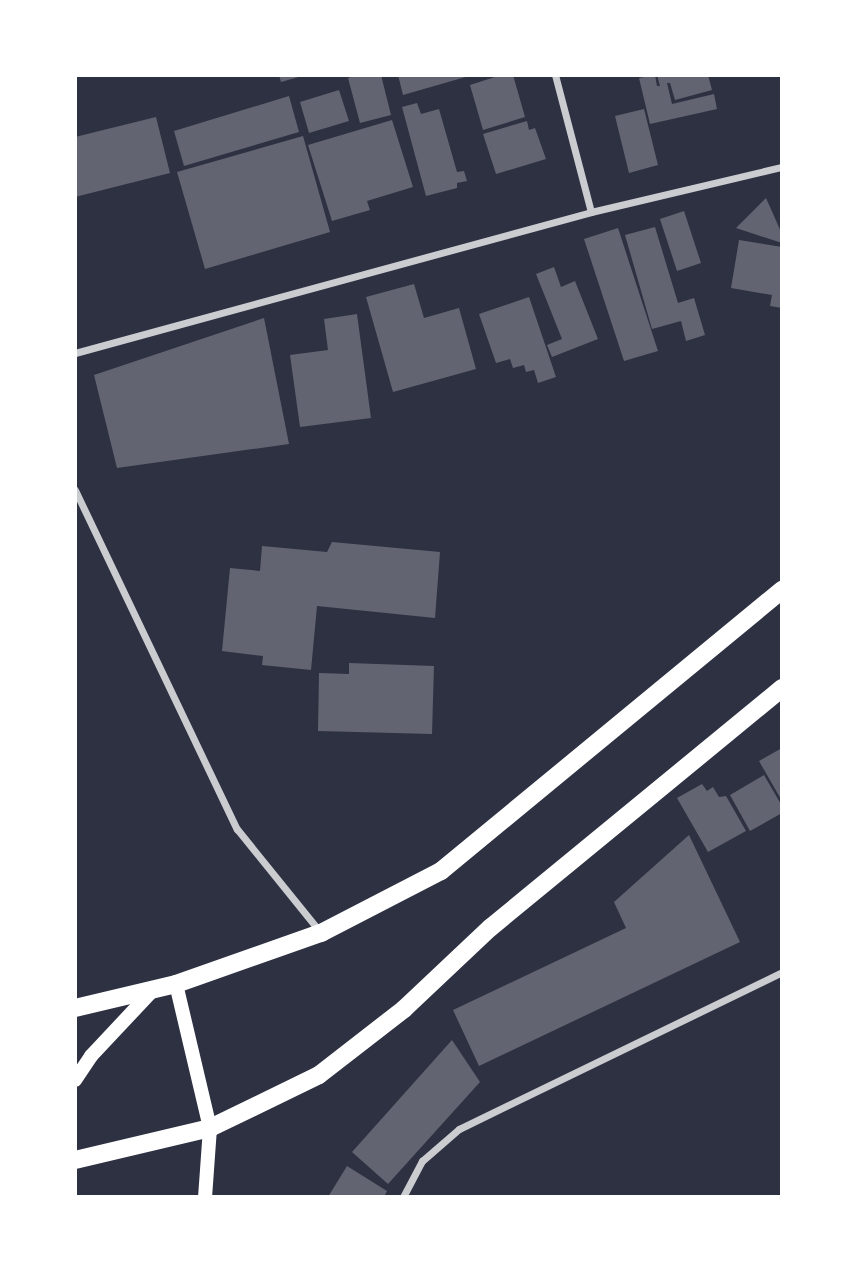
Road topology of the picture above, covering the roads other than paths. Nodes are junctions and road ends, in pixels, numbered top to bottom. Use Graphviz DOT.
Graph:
graph roads {
  1 [pos="555,75"];
  2 [pos="782,167"];
  3 [pos="591,212"];
  4 [pos="75,353"];
  5 [pos="75,490"];
  6 [pos="782,590"];
  7 [pos="782,688"];
  8 [pos="321,933"];
  9 [pos="782,972"];
  10 [pos="176,984"];
  11 [pos="153,990"];
  12 [pos="75,1008"];
  13 [pos="75,1080"];
  14 [pos="210,1128"];
  15 [pos="75,1160"];
  16 [pos="205,1197"];
  17 [pos="403,1197"];
  1 -- 3 [label="street"];
  2 -- 3 [label="street"];
  3 -- 4 [label="street"];
  5 -- 8 [label="street"];
  6 -- 8 [label="main road"];
  7 -- 14 [label="main road"];
  8 -- 10 [label="main road"];
  9 -- 17 [label="street"];
  10 -- 11 [label="main road"];
  10 -- 14 [label="main road"];
  11 -- 12 [label="main road"];
  11 -- 13 [label="main road"];
  14 -- 15 [label="main road"];
  14 -- 16 [label="main road"];
}
